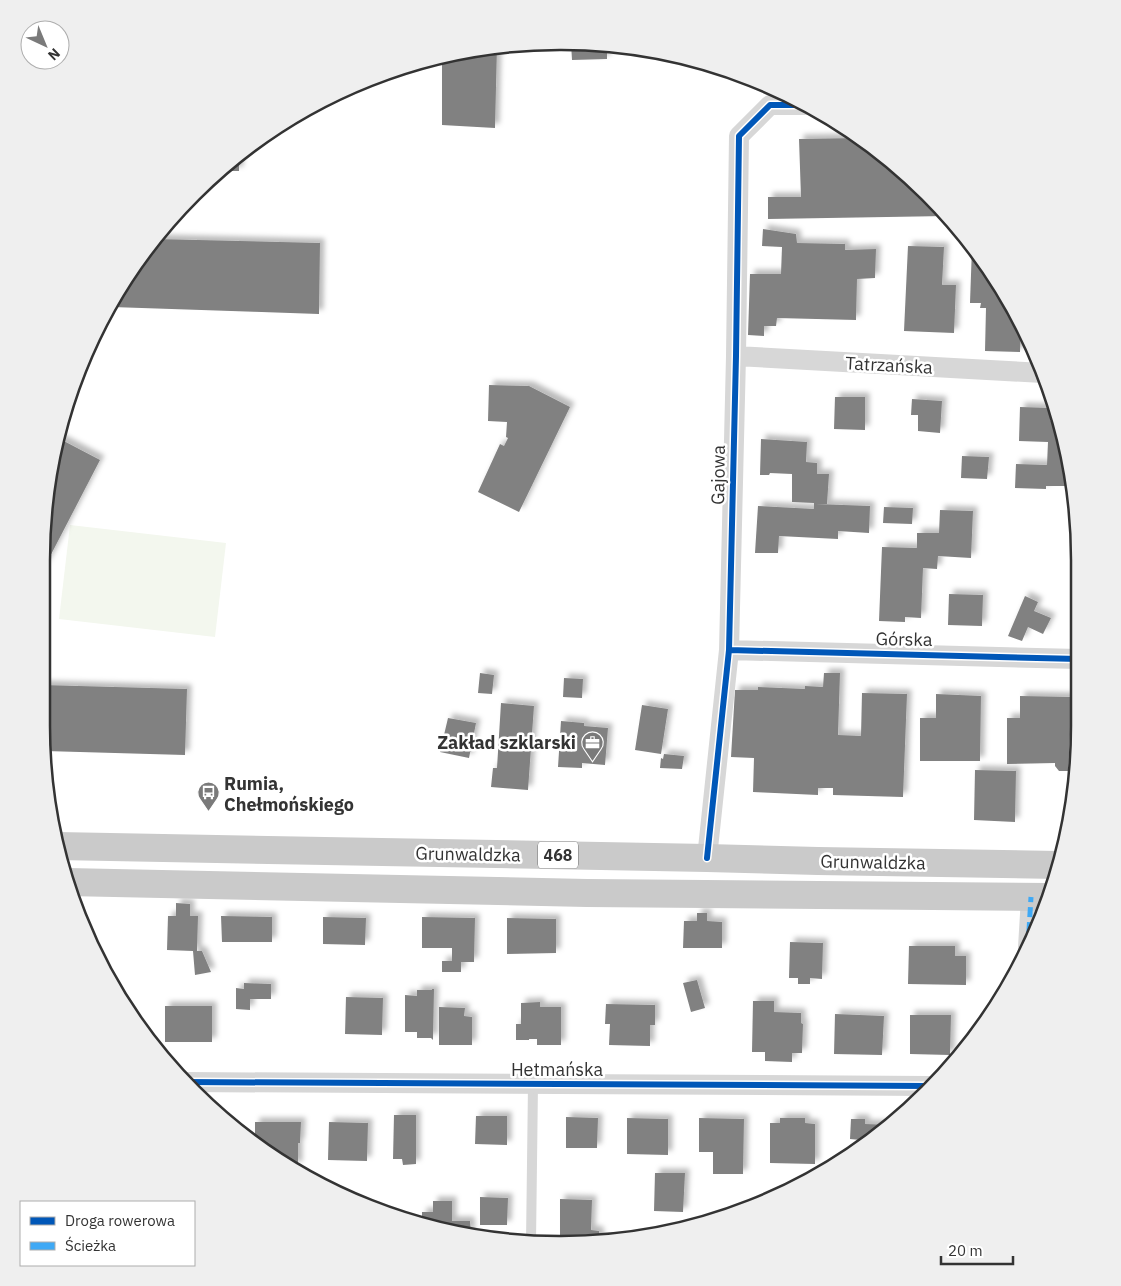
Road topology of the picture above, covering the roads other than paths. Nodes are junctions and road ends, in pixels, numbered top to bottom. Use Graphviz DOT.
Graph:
graph roads {
  1 [pos="790,105"];
  2 [pos="736,356"];
  3 [pos="1035,373"];
  4 [pos="729,650"];
  5 [pos="1071,658"];
  6 [pos="64,846"];
  7 [pos="707,858"];
  8 [pos="1052,865"];
  9 [pos="75,882"];
  10 [pos="1040,897"];
  11 [pos="196,1082"];
  12 [pos="533,1084"];
  13 [pos="921,1086"];
  14 [pos="531,1235"];
  1 -- 2 [label="street, Gajowa"];
  2 -- 3 [label="street, Tatrzańska"];
  2 -- 4 [label="street, Gajowa"];
  4 -- 5 [label="street, Górska"];
  4 -- 7 [label="street, Gajowa"];
  6 -- 7 [label="main road, Grunwaldzka / 468"];
  7 -- 8 [label="main road, Grunwaldzka / 468"];
  9 -- 10 [label="main road, Grunwaldzka / 468"];
  11 -- 12 [label="street, Hetmańska"];
  12 -- 13 [label="street, Hetmańska"];
  12 -- 14 [label="lane"];
}
